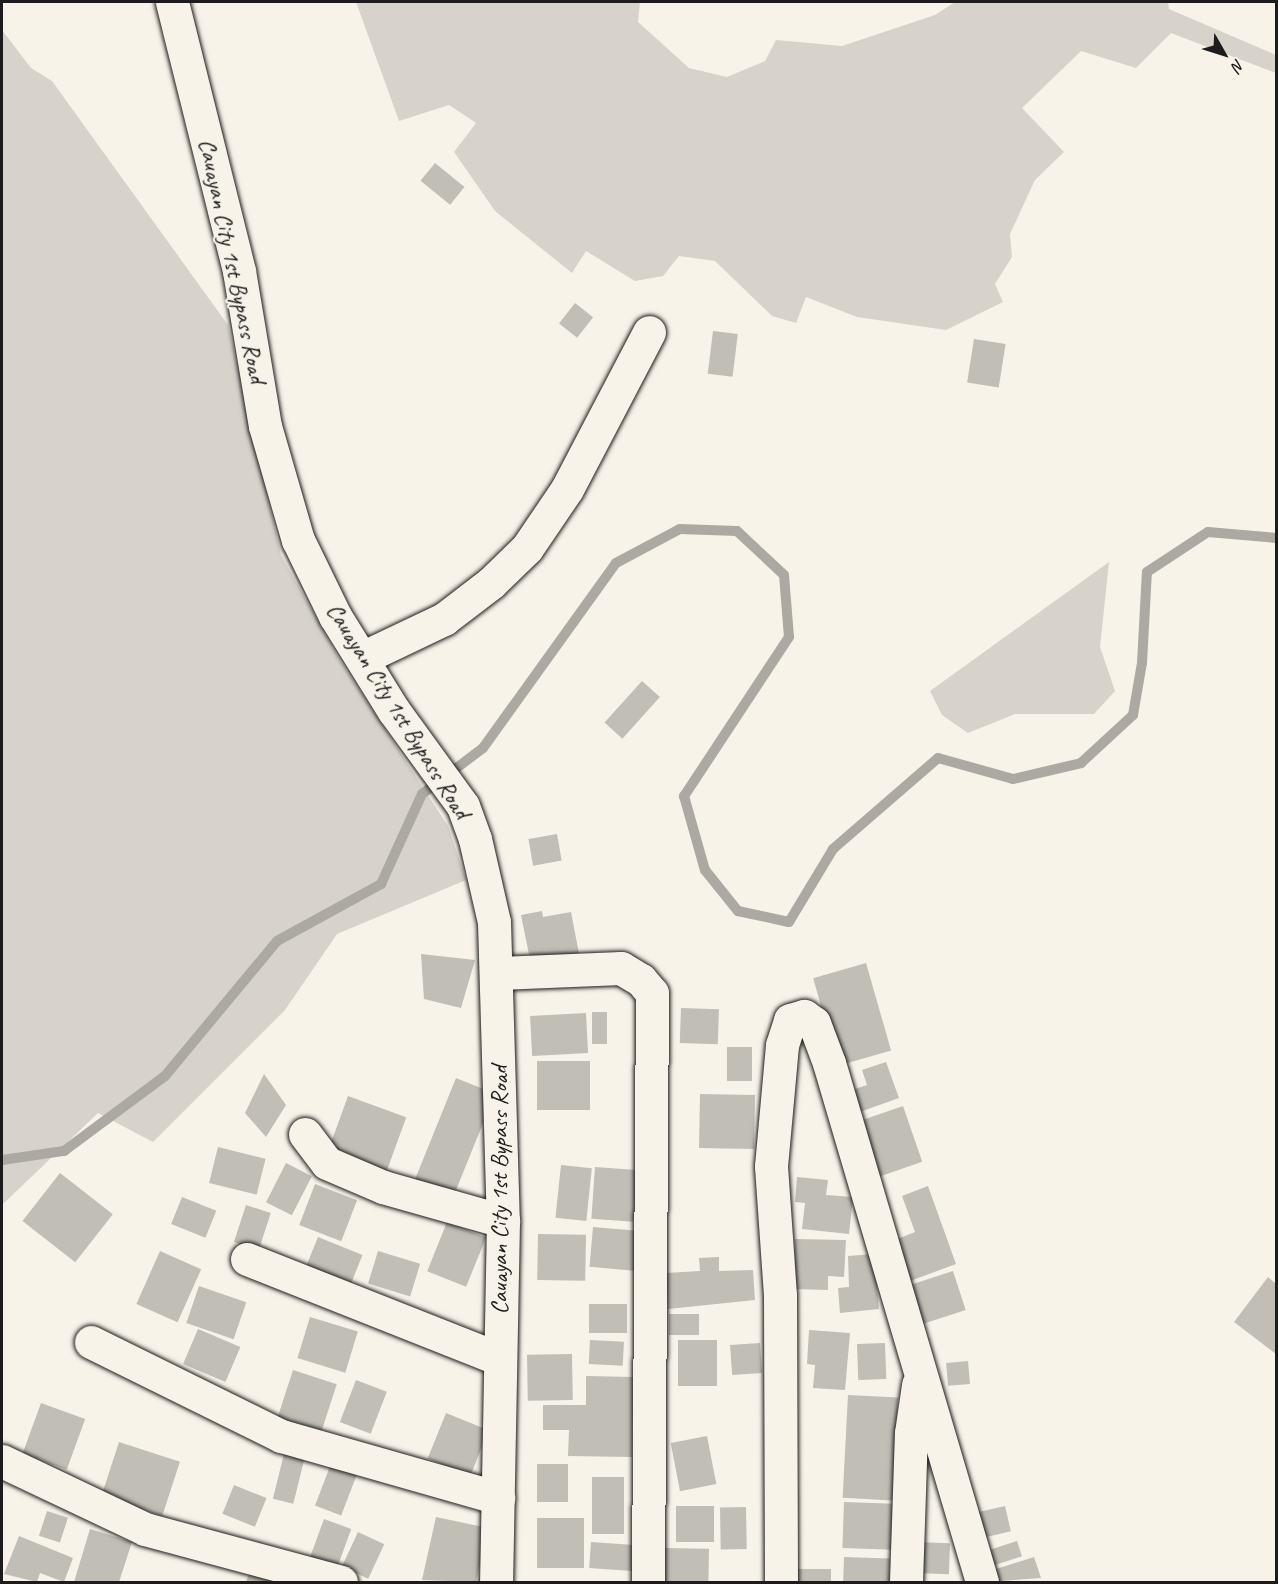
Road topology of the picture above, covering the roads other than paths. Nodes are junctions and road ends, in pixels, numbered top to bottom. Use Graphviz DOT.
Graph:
graph roads {
  1 [pos="172,2"];
  2 [pos="649,332"];
  3 [pos="362,658"];
  4 [pos="499,973"];
  5 [pos="306,1134"];
  6 [pos="503,1221"];
  7 [pos="247,1259"];
  8 [pos="91,1342"];
  9 [pos="500,1359"];
  10 [pos="919,1378"];
  11 [pos="2,1461"];
  12 [pos="498,1498"];
  13 [pos="342,1582"];
  14 [pos="496,1582"];
  15 [pos="648,1582"];
  16 [pos="781,1582"];
  17 [pos="906,1582"];
  18 [pos="982,1582"];
  1 -- 3 [label="street, Cauayan City 1st Bypass Road"];
  2 -- 3 [label="street"];
  3 -- 4 [label="street, Cauayan City 1st Bypass Road"];
  4 -- 6 [label="street, Cauayan City 1st Bypass Road"];
  4 -- 15 [label="street"];
  5 -- 6 [label="street"];
  6 -- 9 [label="street, Cauayan City 1st Bypass Road"];
  7 -- 9 [label="street"];
  8 -- 12 [label="street"];
  9 -- 12 [label="street, Cauayan City 1st Bypass Road"];
  10 -- 16 [label="street"];
  10 -- 17 [label="street"];
  10 -- 18 [label="street"];
  11 -- 13 [label="street"];
  12 -- 14 [label="street, Cauayan City 1st Bypass Road"];
}
